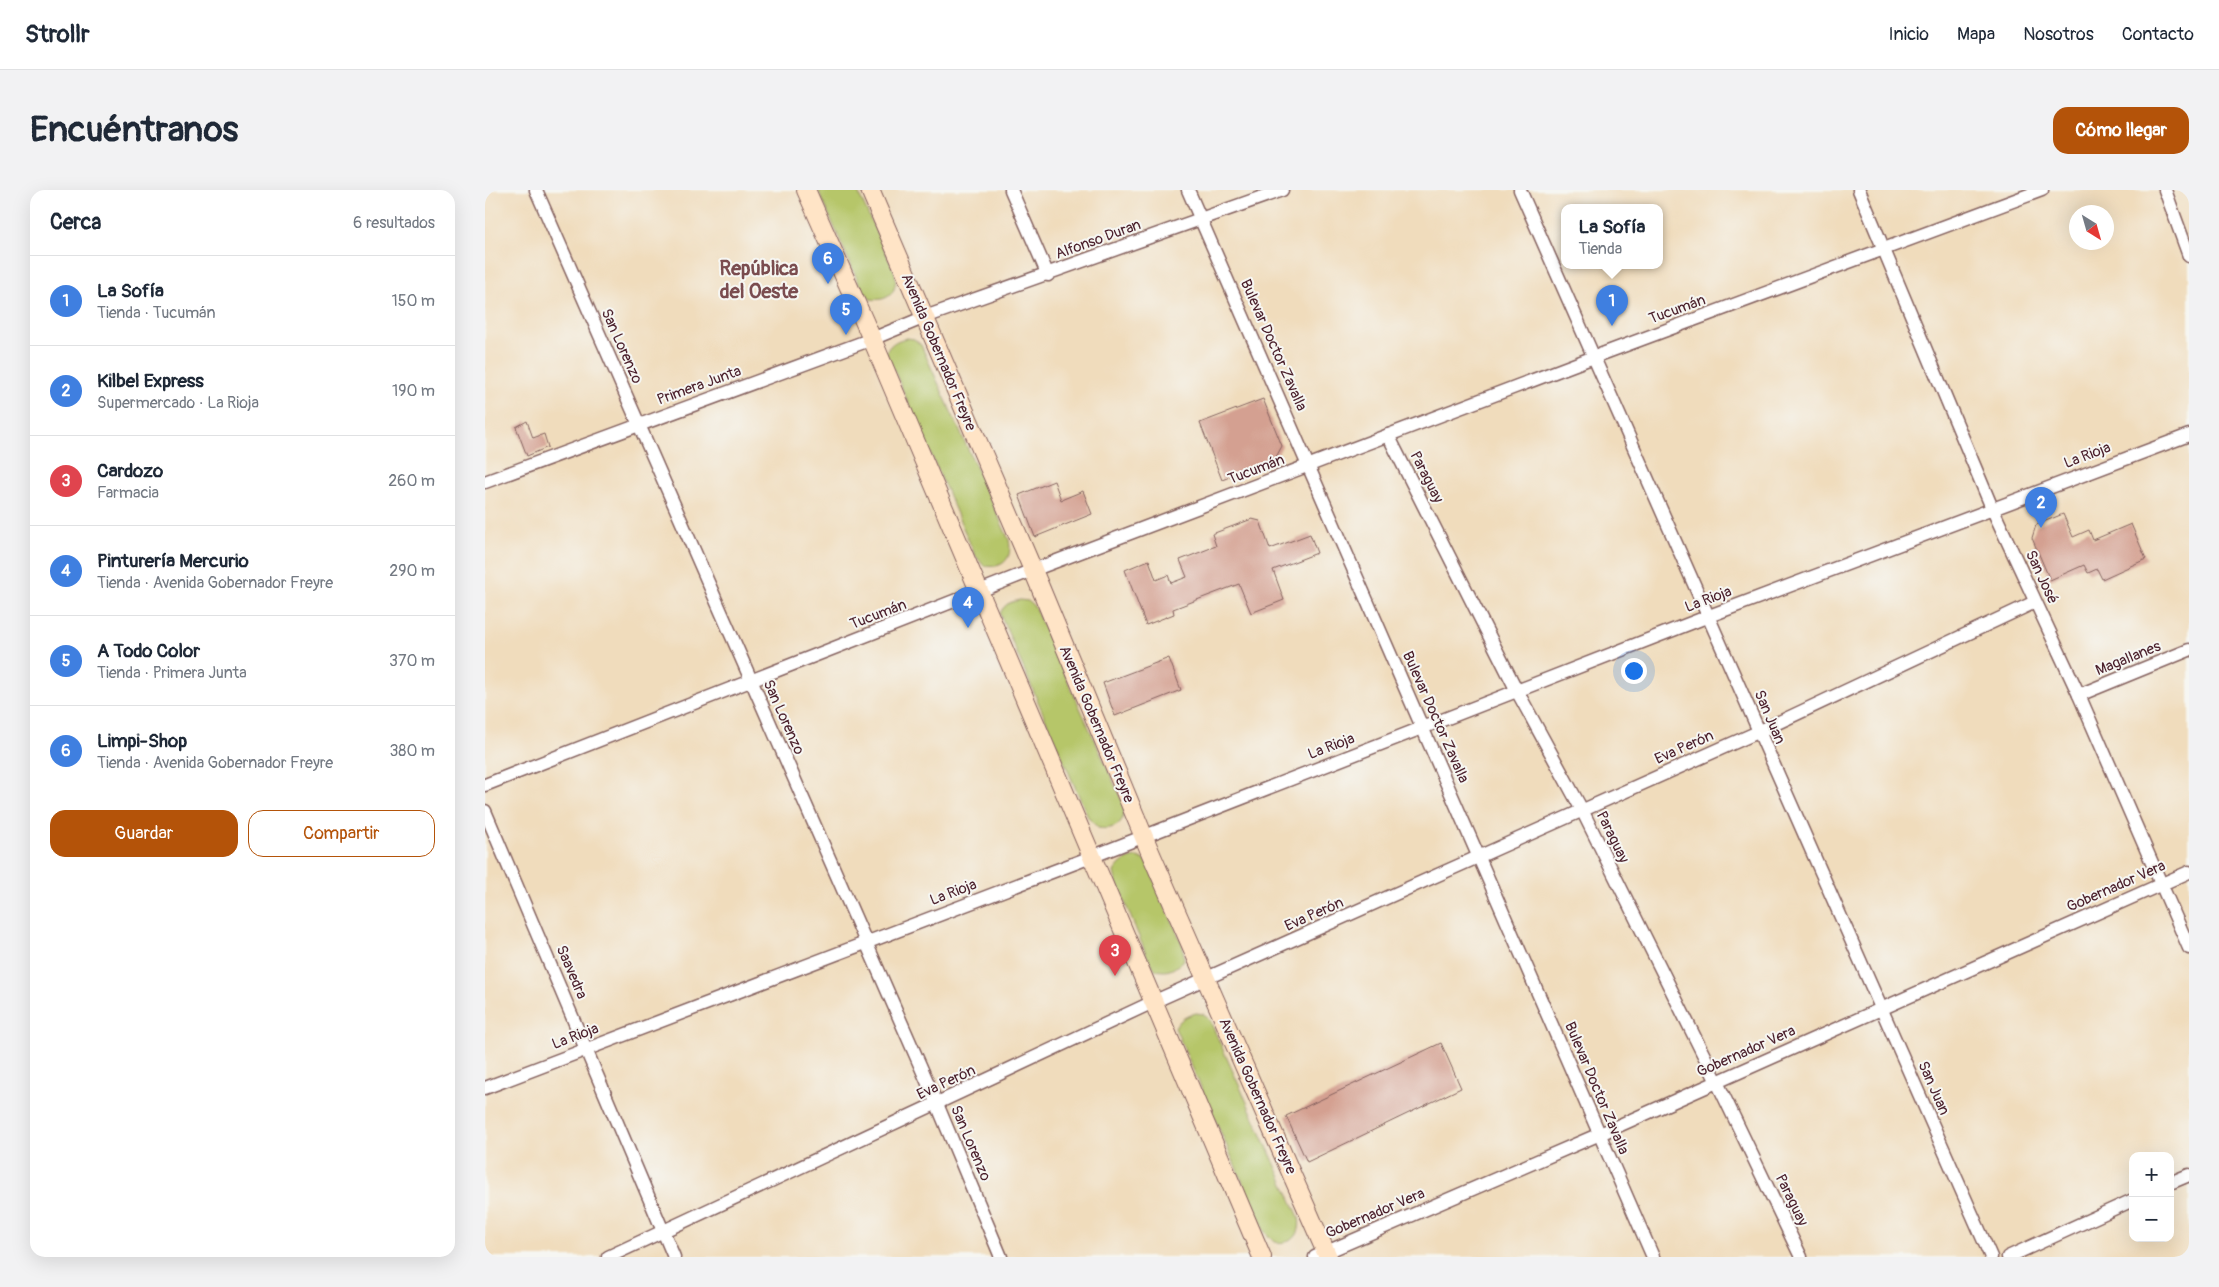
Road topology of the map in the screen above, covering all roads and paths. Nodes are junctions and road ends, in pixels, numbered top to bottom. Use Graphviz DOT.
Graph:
graph roads {
  1 [pos="536,190"];
  2 [pos="806,190"];
  3 [pos="870,190"];
  4 [pos="1011,190"];
  5 [pos="1187,190"];
  6 [pos="1282,190"];
  7 [pos="1520,190"];
  8 [pos="1859,190"];
  9 [pos="2042,190"];
  10 [pos="2165,190"];
  11 [pos="1201,220"];
  12 [pos="1885,248"];
  13 [pos="2189,256"];
  14 [pos="1048,275"];
  15 [pos="925,317"];
  16 [pos="872,339"];
  17 [pos="1593,357"];
  18 [pos="639,424"];
  19 [pos="1388,435"];
  20 [pos="2189,435"];
  21 [pos="1309,466"];
  22 [pos="485,482"];
  23 [pos="1992,508"];
  24 [pos="1033,570"];
  25 [pos="979,593"];
  26 [pos="2035,602"];
  27 [pos="1709,616"];
  28 [pos="2189,650"];
  29 [pos="750,681"];
  30 [pos="1517,692"];
  31 [pos="2079,695"];
  32 [pos="1422,728"];
  33 [pos="1758,732"];
  34 [pos="485,785"];
  35 [pos="1582,810"];
  36 [pos="485,811"];
  37 [pos="1144,836"];
  38 [pos="1091,857"];
  39 [pos="1480,858"];
  40 [pos="2189,872"];
  41 [pos="2161,885"];
  42 [pos="865,942"];
  43 [pos="2189,948"];
  44 [pos="1207,980"];
  45 [pos="1153,1002"];
  46 [pos="1881,1008"];
  47 [pos="586,1048"];
  48 [pos="1717,1082"];
  49 [pos="485,1088"];
  50 [pos="937,1104"];
  51 [pos="1600,1134"];
  52 [pos="2189,1175"];
  53 [pos="2174,1182"];
  54 [pos="2129,1202"];
  55 [pos="663,1232"];
  56 [pos="1323,1255"];
  57 [pos="608,1257"];
  58 [pos="674,1257"];
  59 [pos="1001,1257"];
  60 [pos="1262,1257"];
  61 [pos="1653,1257"];
  62 [pos="1801,1257"];
  63 [pos="1991,1257"];
  64 [pos="2008,1257"];
  1 -- 18 [label="street, San Lorenzo"];
  2 -- 16 [label="main road"];
  3 -- 15 [label="main road, Avenida Gobernador Freyre"];
  4 -- 14 [label="street"];
  5 -- 11 [label="street, Bulevar Doctor Zavalla"];
  6 -- 11 [label="street, Alfonso Duran"];
  7 -- 17 [label="street, San Juan"];
  8 -- 12 [label="street, San José"];
  9 -- 12 [label="street, Tucumán"];
  10 -- 13 [label="street"];
  11 -- 14 [label="street, Alfonso Duran"];
  11 -- 21 [label="street, Bulevar Doctor Zavalla"];
  12 -- 17 [label="street, Tucumán"];
  12 -- 23 [label="street, San José"];
  14 -- 15 [label="street, Alfonso Duran"];
  15 -- 16 [label="street, Primera Junta"];
  15 -- 24 [label="main road, Avenida Gobernador Freyre"];
  16 -- 18 [label="street, Primera Junta"];
  16 -- 25 [label="main road"];
  17 -- 19 [label="street, Tucumán"];
  17 -- 27 [label="street, San Juan"];
  18 -- 22 [label="street, Primera Junta"];
  18 -- 29 [label="street, San Lorenzo"];
  19 -- 21 [label="street, Tucumán"];
  19 -- 30 [label="street, Paraguay"];
  20 -- 23 [label="street, La Rioja"];
  21 -- 24 [label="street, Tucumán"];
  21 -- 32 [label="street, Bulevar Doctor Zavalla"];
  23 -- 26 [label="street, San José"];
  23 -- 27 [label="street, La Rioja"];
  24 -- 25 [label="street, Tucumán"];
  24 -- 37 [label="main road, Avenida Gobernador Freyre"];
  25 -- 29 [label="street, Tucumán"];
  25 -- 38 [label="main road"];
  26 -- 31 [label="street, San José"];
  26 -- 33 [label="street, Eva Perón"];
  27 -- 30 [label="street, La Rioja"];
  27 -- 33 [label="street, San Juan"];
  28 -- 31 [label="street, Magallanes"];
  29 -- 34 [label="street, Tucumán"];
  29 -- 42 [label="street, San Lorenzo"];
  30 -- 32 [label="street, La Rioja"];
  30 -- 35 [label="street, Paraguay"];
  31 -- 41 [label="street, San José"];
  32 -- 37 [label="street, La Rioja"];
  32 -- 39 [label="street, Bulevar Doctor Zavalla"];
  33 -- 35 [label="street, Eva Perón"];
  33 -- 46 [label="street, San Juan"];
  35 -- 39 [label="street, Eva Perón"];
  35 -- 48 [label="street, Paraguay"];
  36 -- 47 [label="street, Saavedra"];
  37 -- 38 [label="street, La Rioja"];
  37 -- 44 [label="main road, Avenida Gobernador Freyre"];
  38 -- 42 [label="street, La Rioja"];
  38 -- 45 [label="main road"];
  39 -- 44 [label="street, Eva Perón"];
  39 -- 51 [label="street, Bulevar Doctor Zavalla"];
  40 -- 41 [label="street, Gobernador Vera"];
  41 -- 43 [label="street, San José"];
  41 -- 46 [label="street, Gobernador Vera"];
  42 -- 47 [label="street, La Rioja"];
  42 -- 50 [label="street, San Lorenzo"];
  44 -- 45 [label="street, Eva Perón"];
  44 -- 56 [label="main road, Avenida Gobernador Freyre"];
  45 -- 50 [label="street, Eva Perón"];
  45 -- 60 [label="main road"];
  46 -- 48 [label="street, Gobernador Vera"];
  46 -- 63 [label="street, San Juan"];
  47 -- 49 [label="street, La Rioja"];
  47 -- 55 [label="street, Saavedra"];
  48 -- 51 [label="street, Gobernador Vera"];
  48 -- 62 [label="street, Paraguay"];
  50 -- 55 [label="street, Eva Perón"];
  50 -- 59 [label="street, San Lorenzo"];
  51 -- 56 [label="street, Gobernador Vera"];
  51 -- 61 [label="street, Bulevar Doctor Zavalla"];
  52 -- 53 [label="street"];
  54 -- 64 [label="street"];
  55 -- 57 [label="street, Eva Perón"];
  55 -- 58 [label="street, Saavedra"];
}
